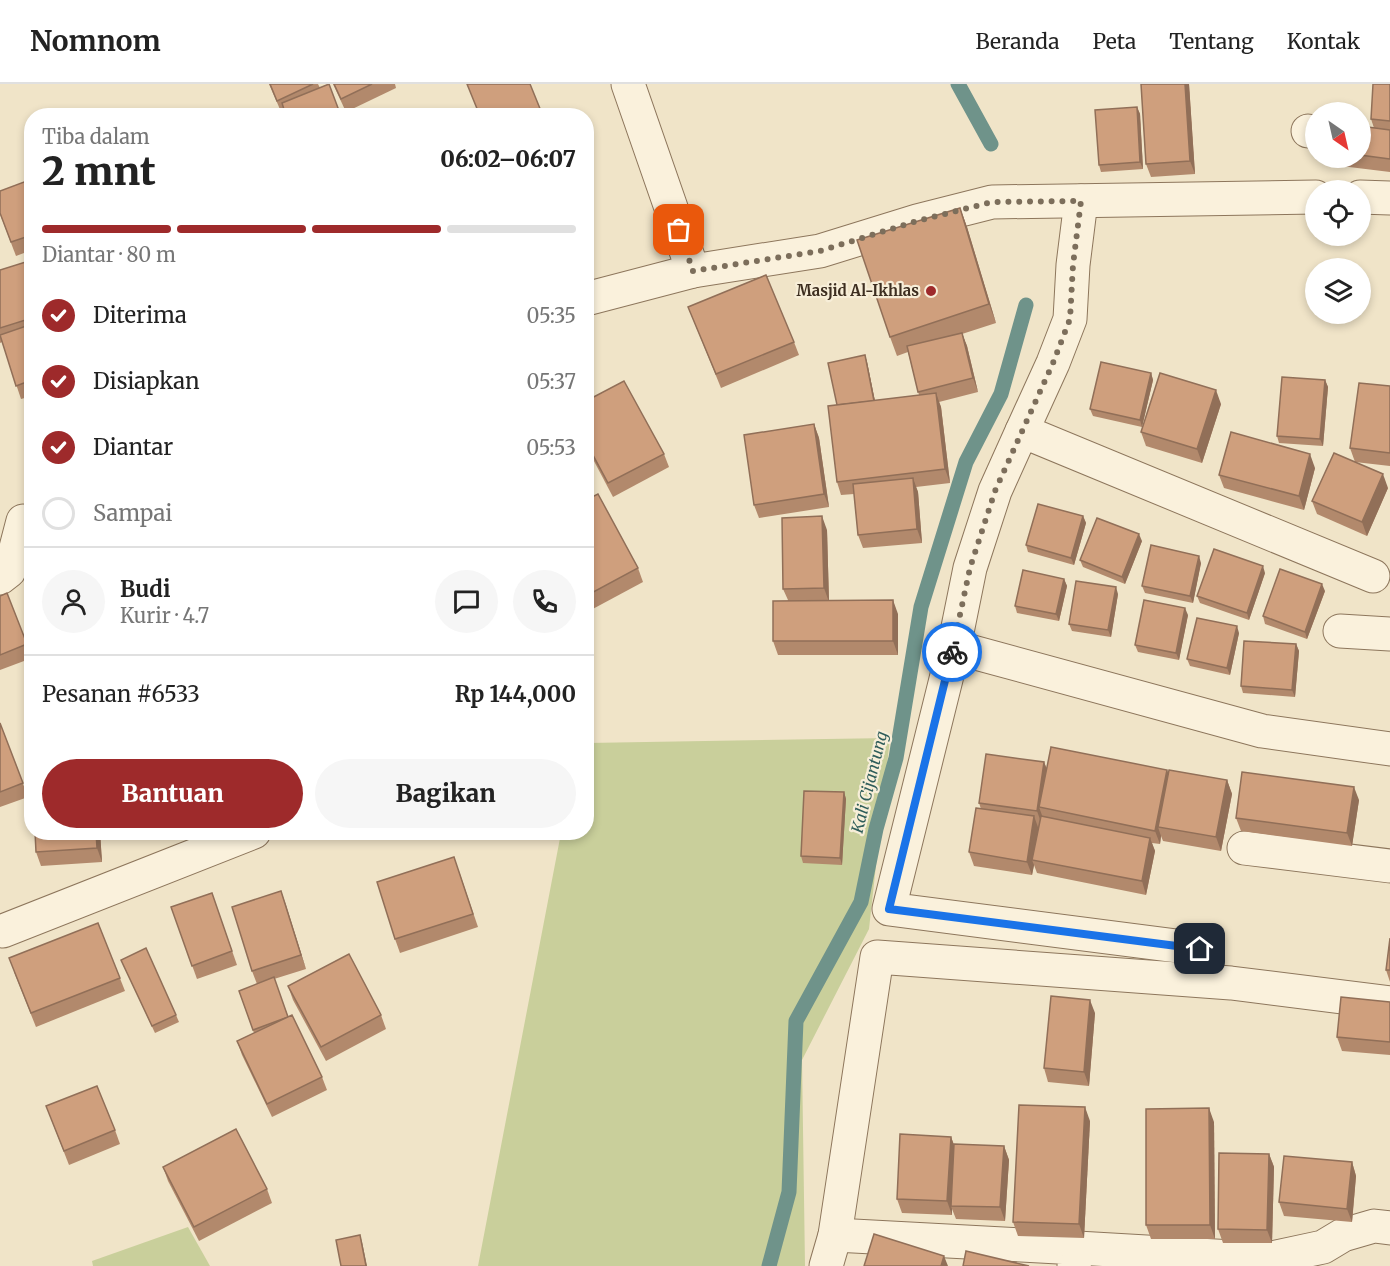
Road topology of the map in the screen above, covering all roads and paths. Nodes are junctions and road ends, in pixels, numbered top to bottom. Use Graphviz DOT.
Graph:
graph roads {
  1 [pos="628,84"];
  2 [pos="1305,197"];
  3 [pos="1371,198"];
  4 [pos="1390,198"];
  5 [pos="1069,201"];
  6 [pos="693,271"];
  7 [pos="594,297"];
  8 [pos="1022,431"];
  9 [pos="23,521"];
  10 [pos="1373,576"];
  11 [pos="0,578"];
  12 [pos="1340,631"];
  13 [pos="1390,634"];
  14 [pos="954,647"];
  15 [pos="1390,749"];
  16 [pos="233,840"];
  17 [pos="1244,848"];
  18 [pos="1390,866"];
  19 [pos="1,929"];
  20 [pos="1200,949"];
  21 [pos="1390,1003"];
  22 [pos="1390,1228"];
  23 [pos="835,1234"];
  24 [pos="1076,1257"];
  25 [pos="826,1266"];
  1 -- 6 [label="street"];
  2 -- 5 [label="street"];
  3 -- 4 [label="street"];
  5 -- 6 [label="street"];
  5 -- 8 [label="street"];
  6 -- 7 [label="street"];
  8 -- 10 [label="street"];
  8 -- 14 [label="street"];
  9 -- 11 [label="street"];
  12 -- 13 [label="street"];
  14 -- 15 [label="street"];
  14 -- 20 [label="street"];
  16 -- 19 [label="street"];
  17 -- 18 [label="street"];
  21 -- 23 [label="street"];
  22 -- 24 [label="street"];
  23 -- 24 [label="street"];
  23 -- 25 [label="street"];
}
